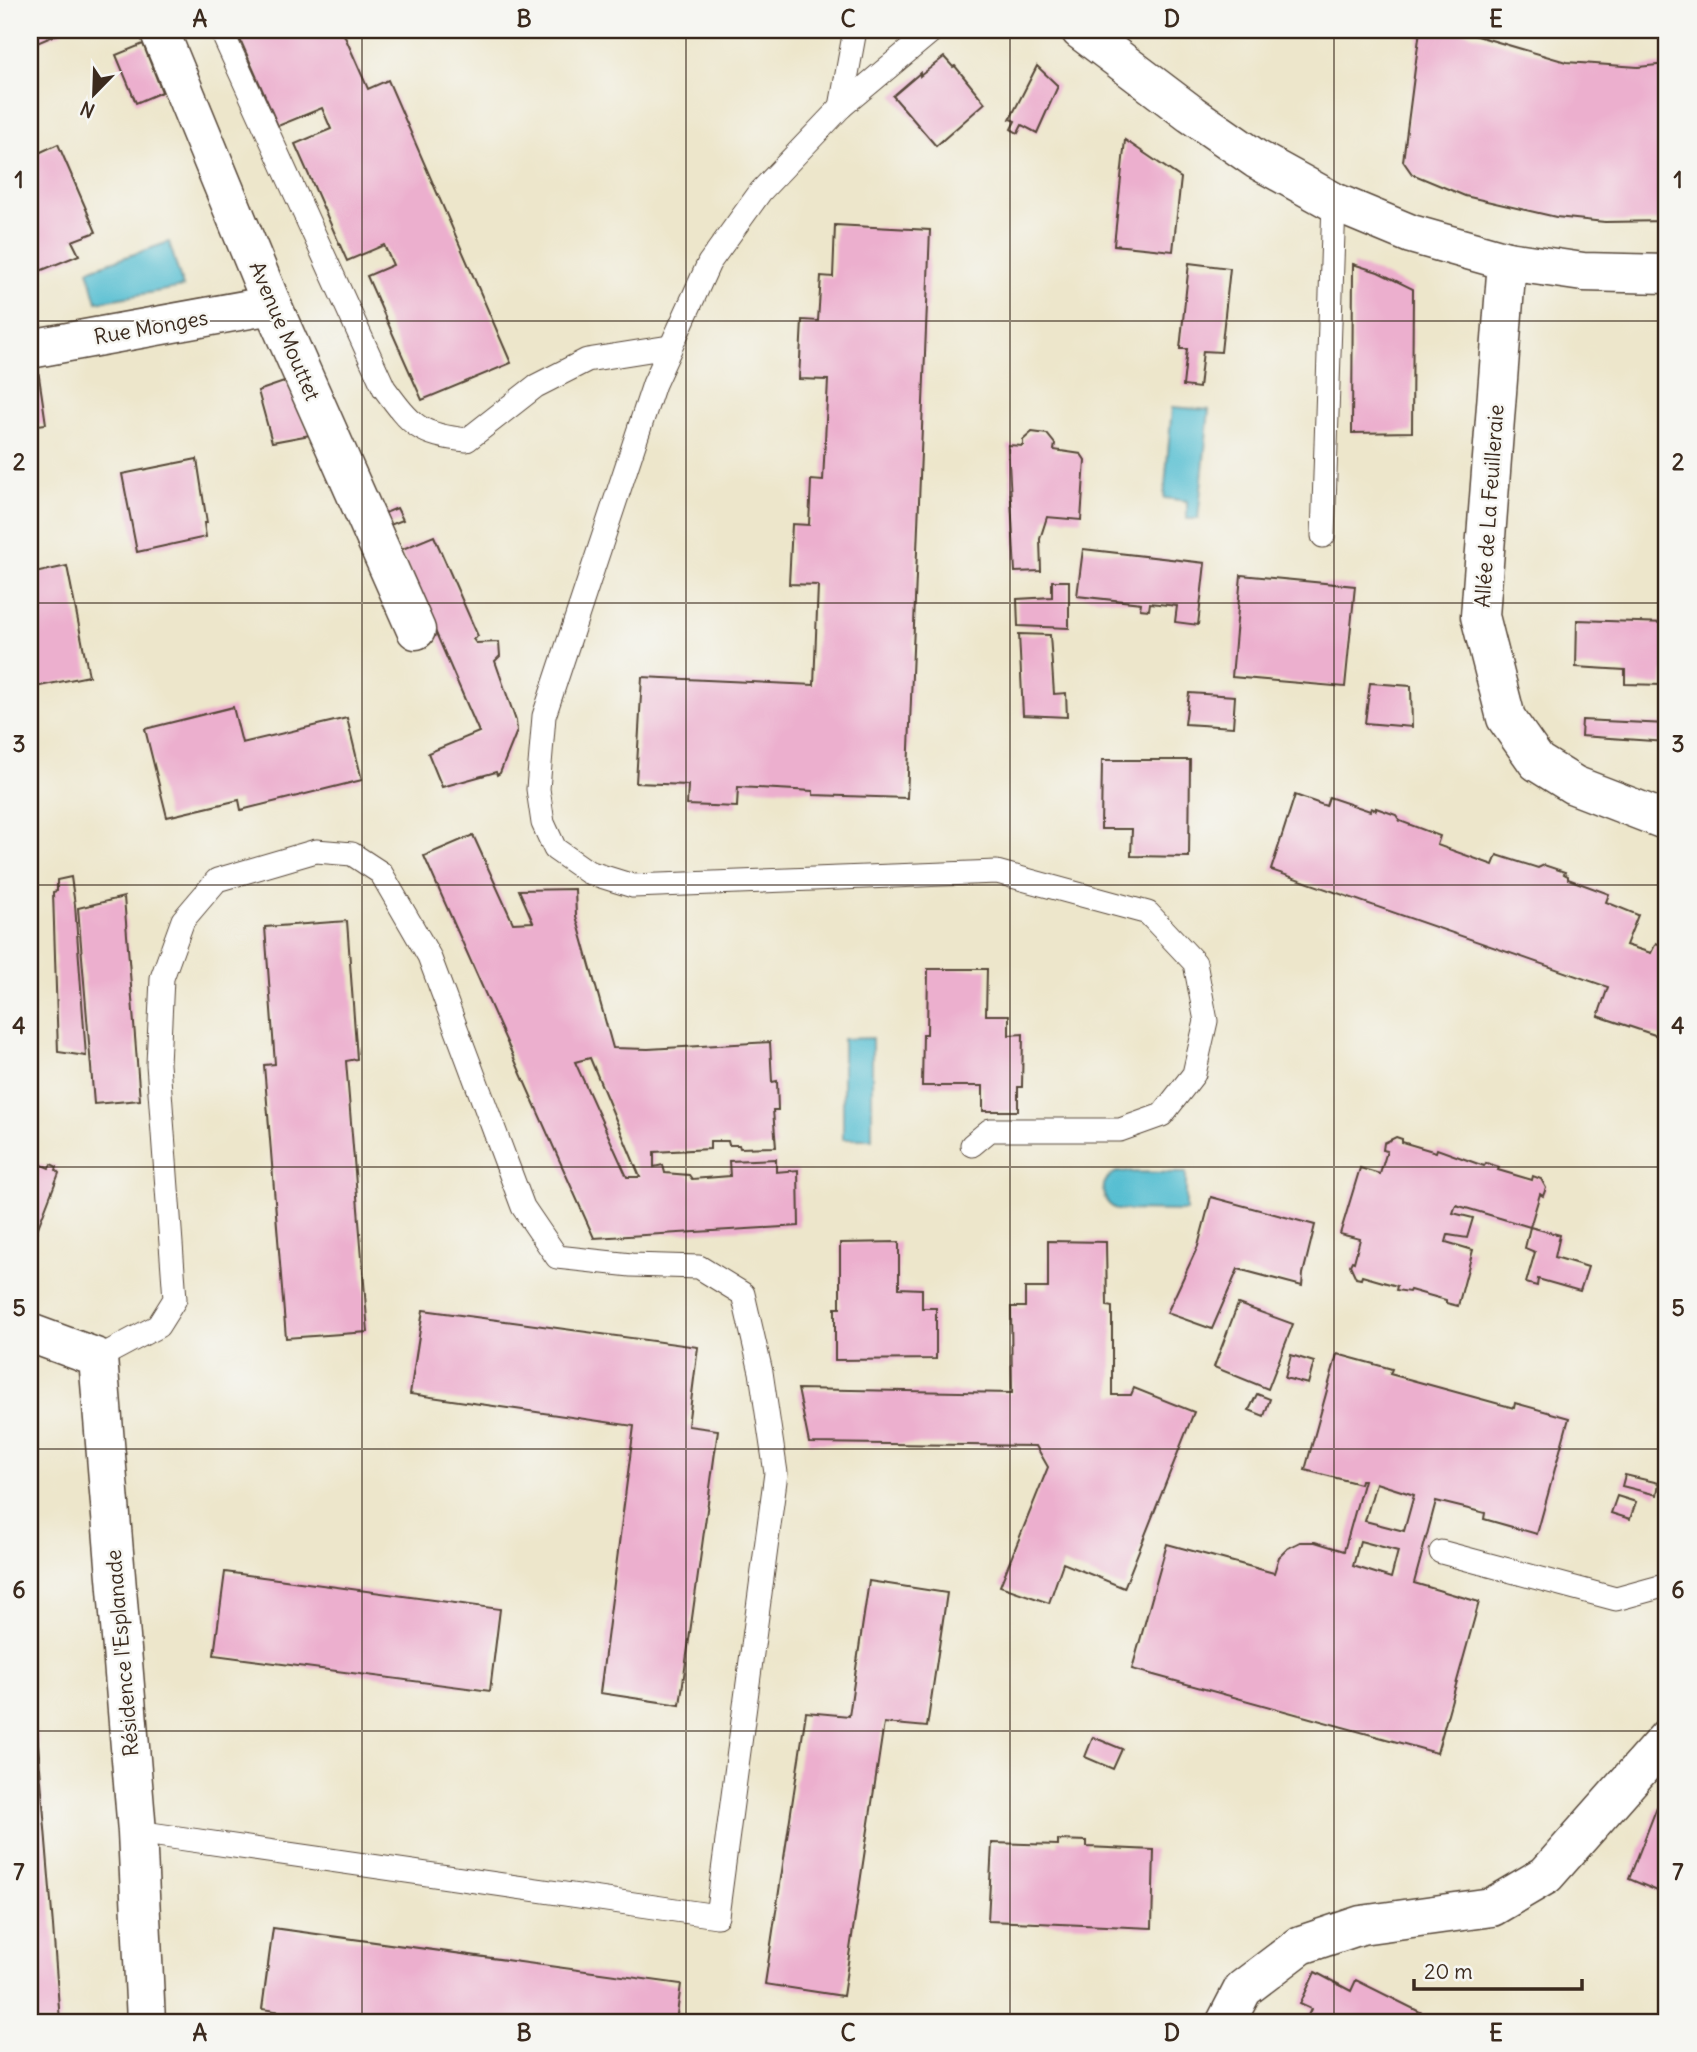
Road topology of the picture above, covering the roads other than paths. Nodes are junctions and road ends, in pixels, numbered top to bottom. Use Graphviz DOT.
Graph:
graph roads {
  1 [pos="159,30"];
  2 [pos="221,30"];
  3 [pos="855,30"];
  4 [pos="933,30"];
  5 [pos="1080,30"];
  6 [pos="841,107"];
  7 [pos="1334,202"];
  8 [pos="1507,261"];
  9 [pos="1667,274"];
  10 [pos="272,304"];
  11 [pos="669,347"];
  12 [pos="30,349"];
  13 [pos="1323,536"];
  14 [pos="416,631"];
  15 [pos="1667,821"];
  16 [pos="972,1145"];
  17 [pos="30,1333"];
  18 [pos="99,1358"];
  19 [pos="1441,1552"];
  20 [pos="1667,1585"];
  21 [pos="1667,1738"];
  22 [pos="137,1832"];
  23 [pos="146,2022"];
  24 [pos="1226,2022"];
  1 -- 10 [label="street, Avenue Mouttet"];
  2 -- 11 [label="lane"];
  3 -- 6 [label="lane"];
  4 -- 6 [label="lane"];
  5 -- 7 [label="street"];
  6 -- 11 [label="lane"];
  7 -- 8 [label="street"];
  7 -- 13 [label="lane"];
  8 -- 9 [label="street"];
  8 -- 15 [label="street, Allée de La Feuilleraie"];
  10 -- 12 [label="street, Rue Monges"];
  10 -- 14 [label="street, Avenue Mouttet"];
  11 -- 16 [label="lane"];
  17 -- 18 [label="street"];
  18 -- 22 [label="street, Résidence l'Esplanade"];
  18 -- 22 [label="lane"];
  19 -- 20 [label="lane"];
  21 -- 24 [label="street"];
  22 -- 23 [label="street, Résidence l'Esplanade"];
}
